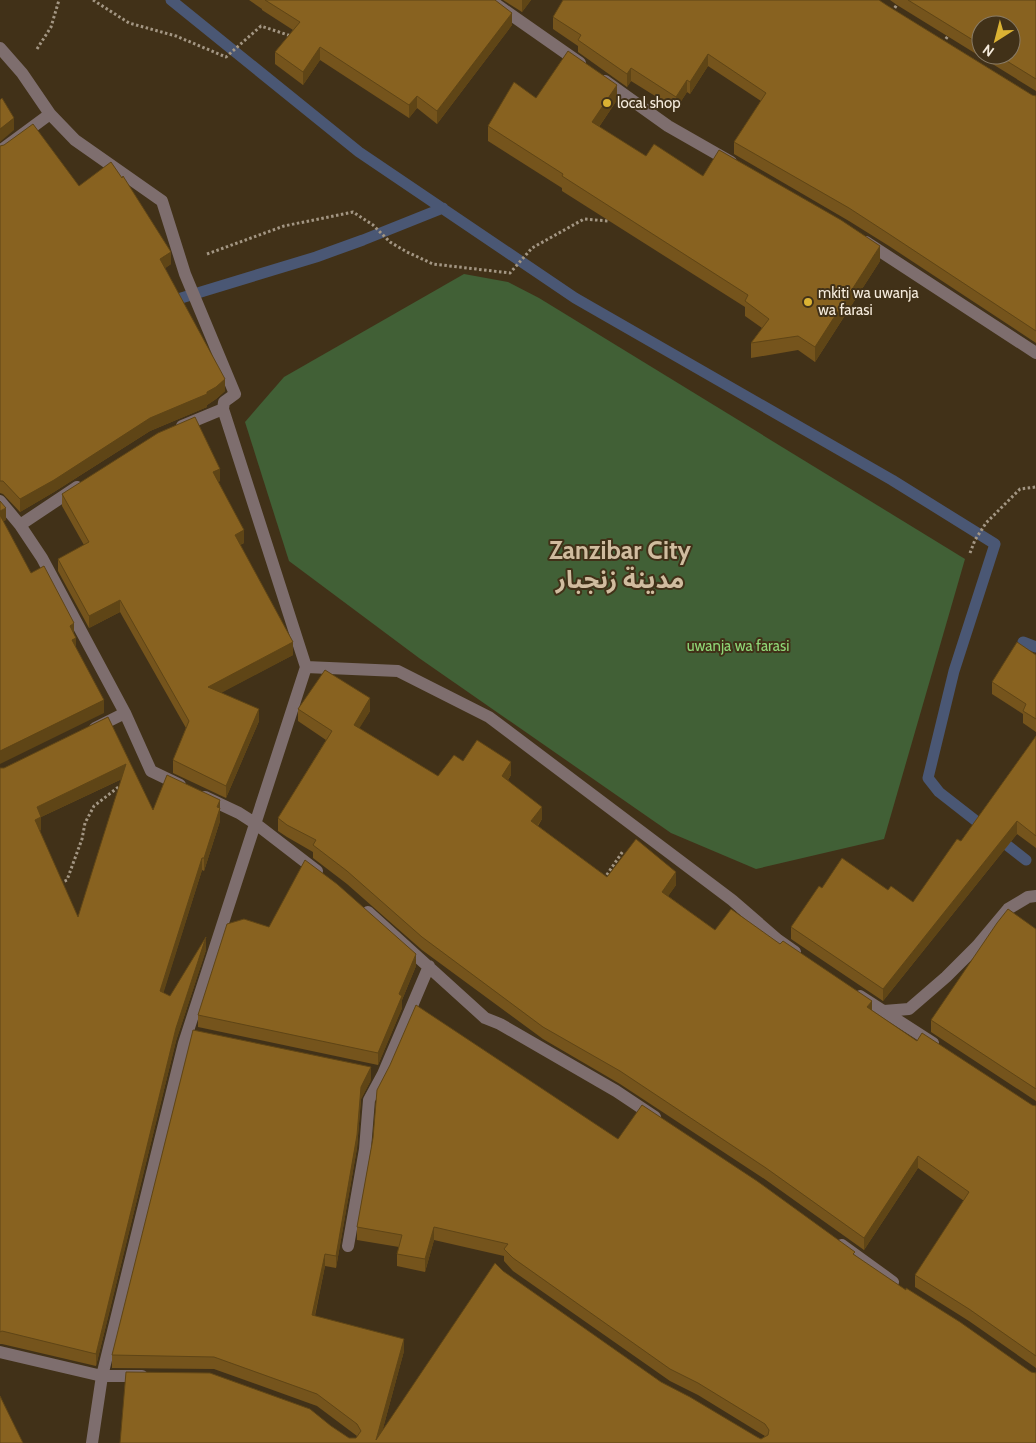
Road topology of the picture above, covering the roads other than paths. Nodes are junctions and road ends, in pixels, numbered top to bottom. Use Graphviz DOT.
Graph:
graph roads {
  1 [pos="490,0"];
  2 [pos="0,48"];
  3 [pos="50,114"];
  4 [pos="0,151"];
  5 [pos="744,169"];
  6 [pos="853,233"];
  7 [pos="1036,353"];
  8 [pos="223,409"];
  9 [pos="171,430"];
  10 [pos="89,479"];
  11 [pos="0,501"];
  12 [pos="20,525"];
  13 [pos="306,667"];
  14 [pos="126,713"];
  15 [pos="81,734"];
  16 [pos="256,824"];
  17 [pos="326,878"];
  18 [pos="1036,896"];
  19 [pos="355,901"];
  20 [pos="802,957"];
  21 [pos="429,966"];
  22 [pos="850,990"];
  23 [pos="884,1011"];
  24 [pos="941,1048"];
  25 [pos="666,1124"];
  26 [pos="834,1239"];
  27 [pos="348,1246"];
  28 [pos="906,1291"];
  29 [pos="0,1352"];
  30 [pos="102,1376"];
  31 [pos="152,1377"];
  32 [pos="92,1443"];
  1 -- 5 [label="street"];
  2 -- 3 [label="street"];
  3 -- 4 [label="street"];
  3 -- 8 [label="street"];
  6 -- 7 [label="street"];
  8 -- 9 [label="street"];
  8 -- 13 [label="street"];
  10 -- 12 [label="street"];
  11 -- 12 [label="street"];
  12 -- 14 [label="street"];
  13 -- 16 [label="street"];
  13 -- 20 [label="street"];
  14 -- 15 [label="street"];
  14 -- 16 [label="street"];
  16 -- 17 [label="street"];
  16 -- 30 [label="street"];
  18 -- 23 [label="street"];
  19 -- 21 [label="street"];
  21 -- 25 [label="street"];
  21 -- 27 [label="street"];
  22 -- 23 [label="street"];
  23 -- 24 [label="street"];
  26 -- 28 [label="street"];
  29 -- 30 [label="street"];
  30 -- 31 [label="street"];
  30 -- 32 [label="street"];
}
